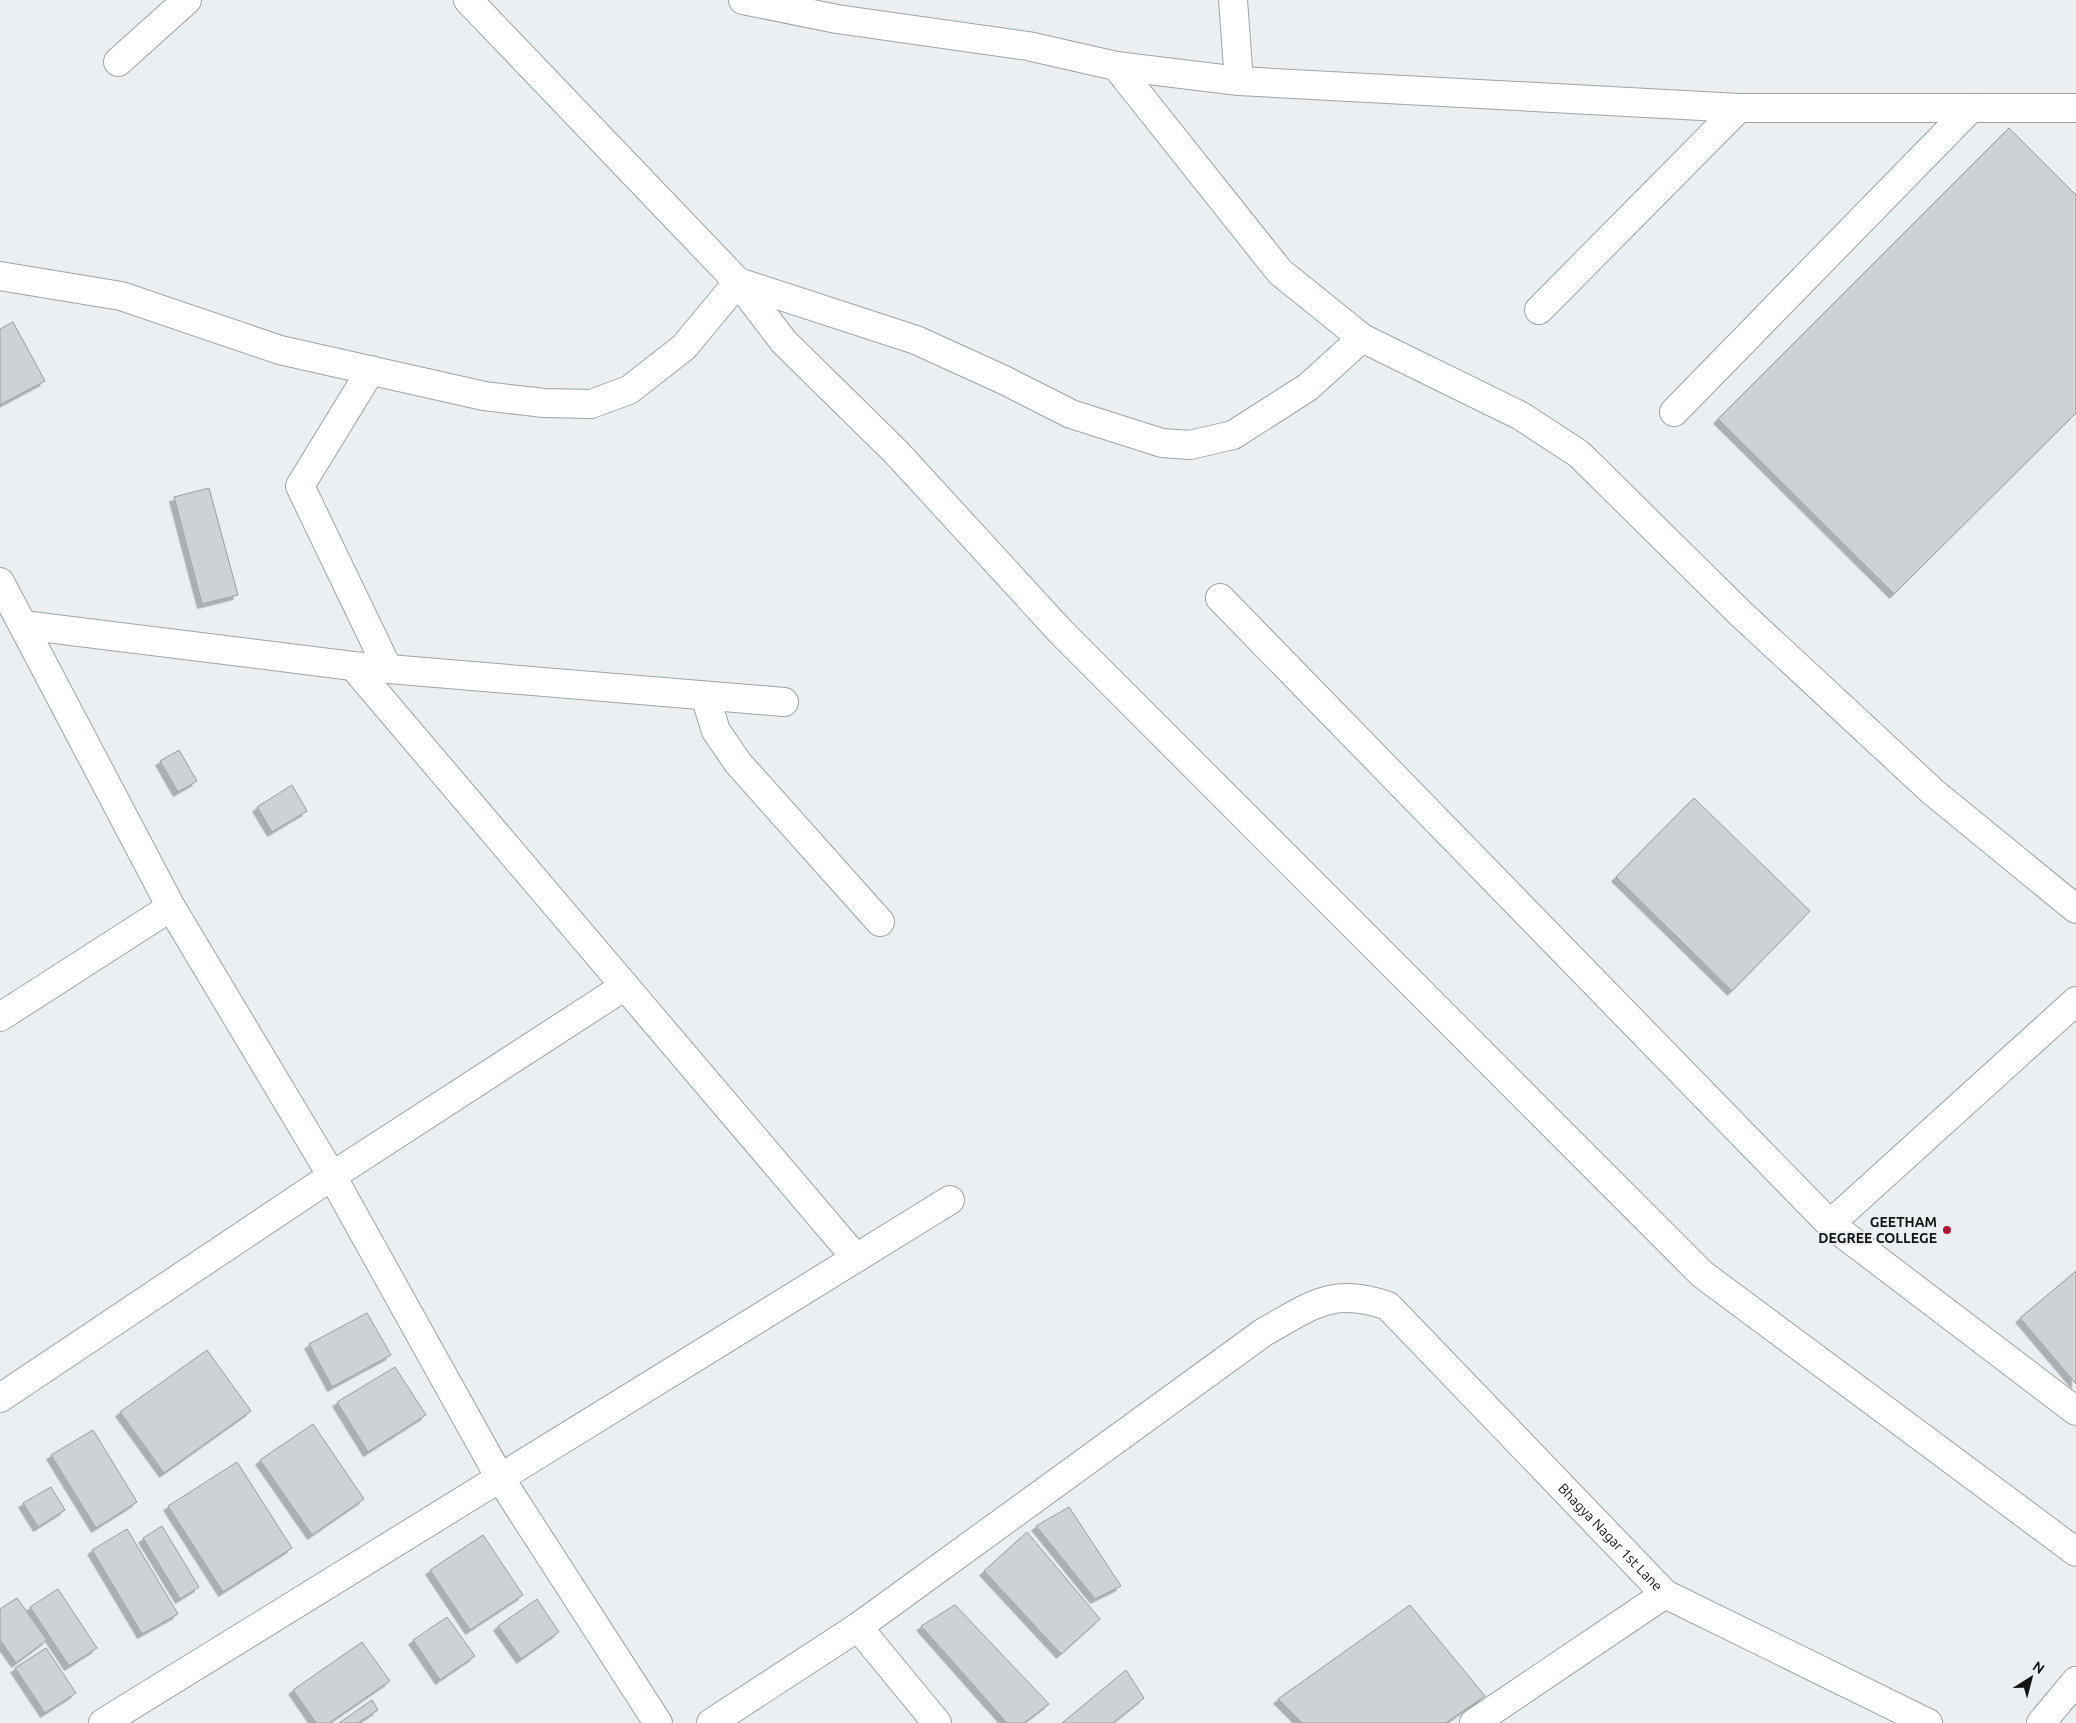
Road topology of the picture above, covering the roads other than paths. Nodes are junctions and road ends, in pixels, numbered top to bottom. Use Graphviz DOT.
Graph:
graph roads {
  1 [pos="187,0"];
  2 [pos="468,0"];
  3 [pos="743,0"];
  4 [pos="1233,0"];
  5 [pos="118,62"];
  6 [pos="1116,66"];
  7 [pos="1239,81"];
  8 [pos="1739,108"];
  9 [pos="1972,108"];
  10 [pos="2076,108"];
  11 [pos="0,276"];
  12 [pos="738,282"];
  13 [pos="1540,310"];
  14 [pos="1362,338"];
  15 [pos="371,370"];
  16 [pos="1674,412"];
  17 [pos="0,582"];
  18 [pos="1220,598"];
  19 [pos="23,625"];
  20 [pos="353,666"];
  21 [pos="388,669"];
  22 [pos="706,696"];
  23 [pos="784,702"];
  24 [pos="171,907"];
  25 [pos="2076,909"];
  26 [pos="880,922"];
  27 [pos="626,986"];
  28 [pos="2076,1001"];
  29 [pos="0,1017"];
  30 [pos="332,1176"];
  31 [pos="950,1200"];
  32 [pos="1830,1224"];
  33 [pos="856,1258"];
  34 [pos="0,1398"];
  35 [pos="2076,1411"];
  36 [pos="500,1478"];
  37 [pos="2076,1552"];
  38 [pos="1665,1594"];
  39 [pos="858,1627"];
  40 [pos="2076,1681"];
  41 [pos="103,1723"];
  42 [pos="658,1723"];
  43 [pos="711,1723"];
  44 [pos="938,1723"];
  45 [pos="1474,1723"];
  46 [pos="1928,1723"];
  47 [pos="2041,1723"];
  1 -- 5 [label="street"];
  2 -- 12 [label="street"];
  3 -- 6 [label="street"];
  4 -- 7 [label="street"];
  6 -- 7 [label="street"];
  6 -- 14 [label="street"];
  7 -- 8 [label="street"];
  8 -- 9 [label="street"];
  8 -- 13 [label="street"];
  9 -- 10 [label="street"];
  9 -- 16 [label="street"];
  11 -- 15 [label="street"];
  12 -- 14 [label="street"];
  12 -- 15 [label="street"];
  12 -- 37 [label="street"];
  14 -- 25 [label="street"];
  15 -- 21 [label="street"];
  17 -- 19 [label="street"];
  18 -- 32 [label="street"];
  19 -- 20 [label="street"];
  19 -- 24 [label="street"];
  20 -- 21 [label="street"];
  20 -- 27 [label="street"];
  21 -- 22 [label="street"];
  22 -- 23 [label="street"];
  22 -- 26 [label="street"];
  24 -- 29 [label="street"];
  24 -- 30 [label="street"];
  27 -- 30 [label="street"];
  27 -- 33 [label="street"];
  28 -- 32 [label="street"];
  30 -- 34 [label="street"];
  30 -- 36 [label="street"];
  31 -- 33 [label="street"];
  32 -- 35 [label="street"];
  33 -- 36 [label="street"];
  36 -- 41 [label="street"];
  36 -- 42 [label="street"];
  38 -- 39 [label="street, Bhagya Nagar 1st Lane"];
  38 -- 45 [label="street"];
  38 -- 46 [label="street, Bhagya Nagar 1st Lane"];
  39 -- 43 [label="street, Bhagya Nagar 1st Lane"];
  39 -- 44 [label="street"];
  40 -- 47 [label="street"];
}
